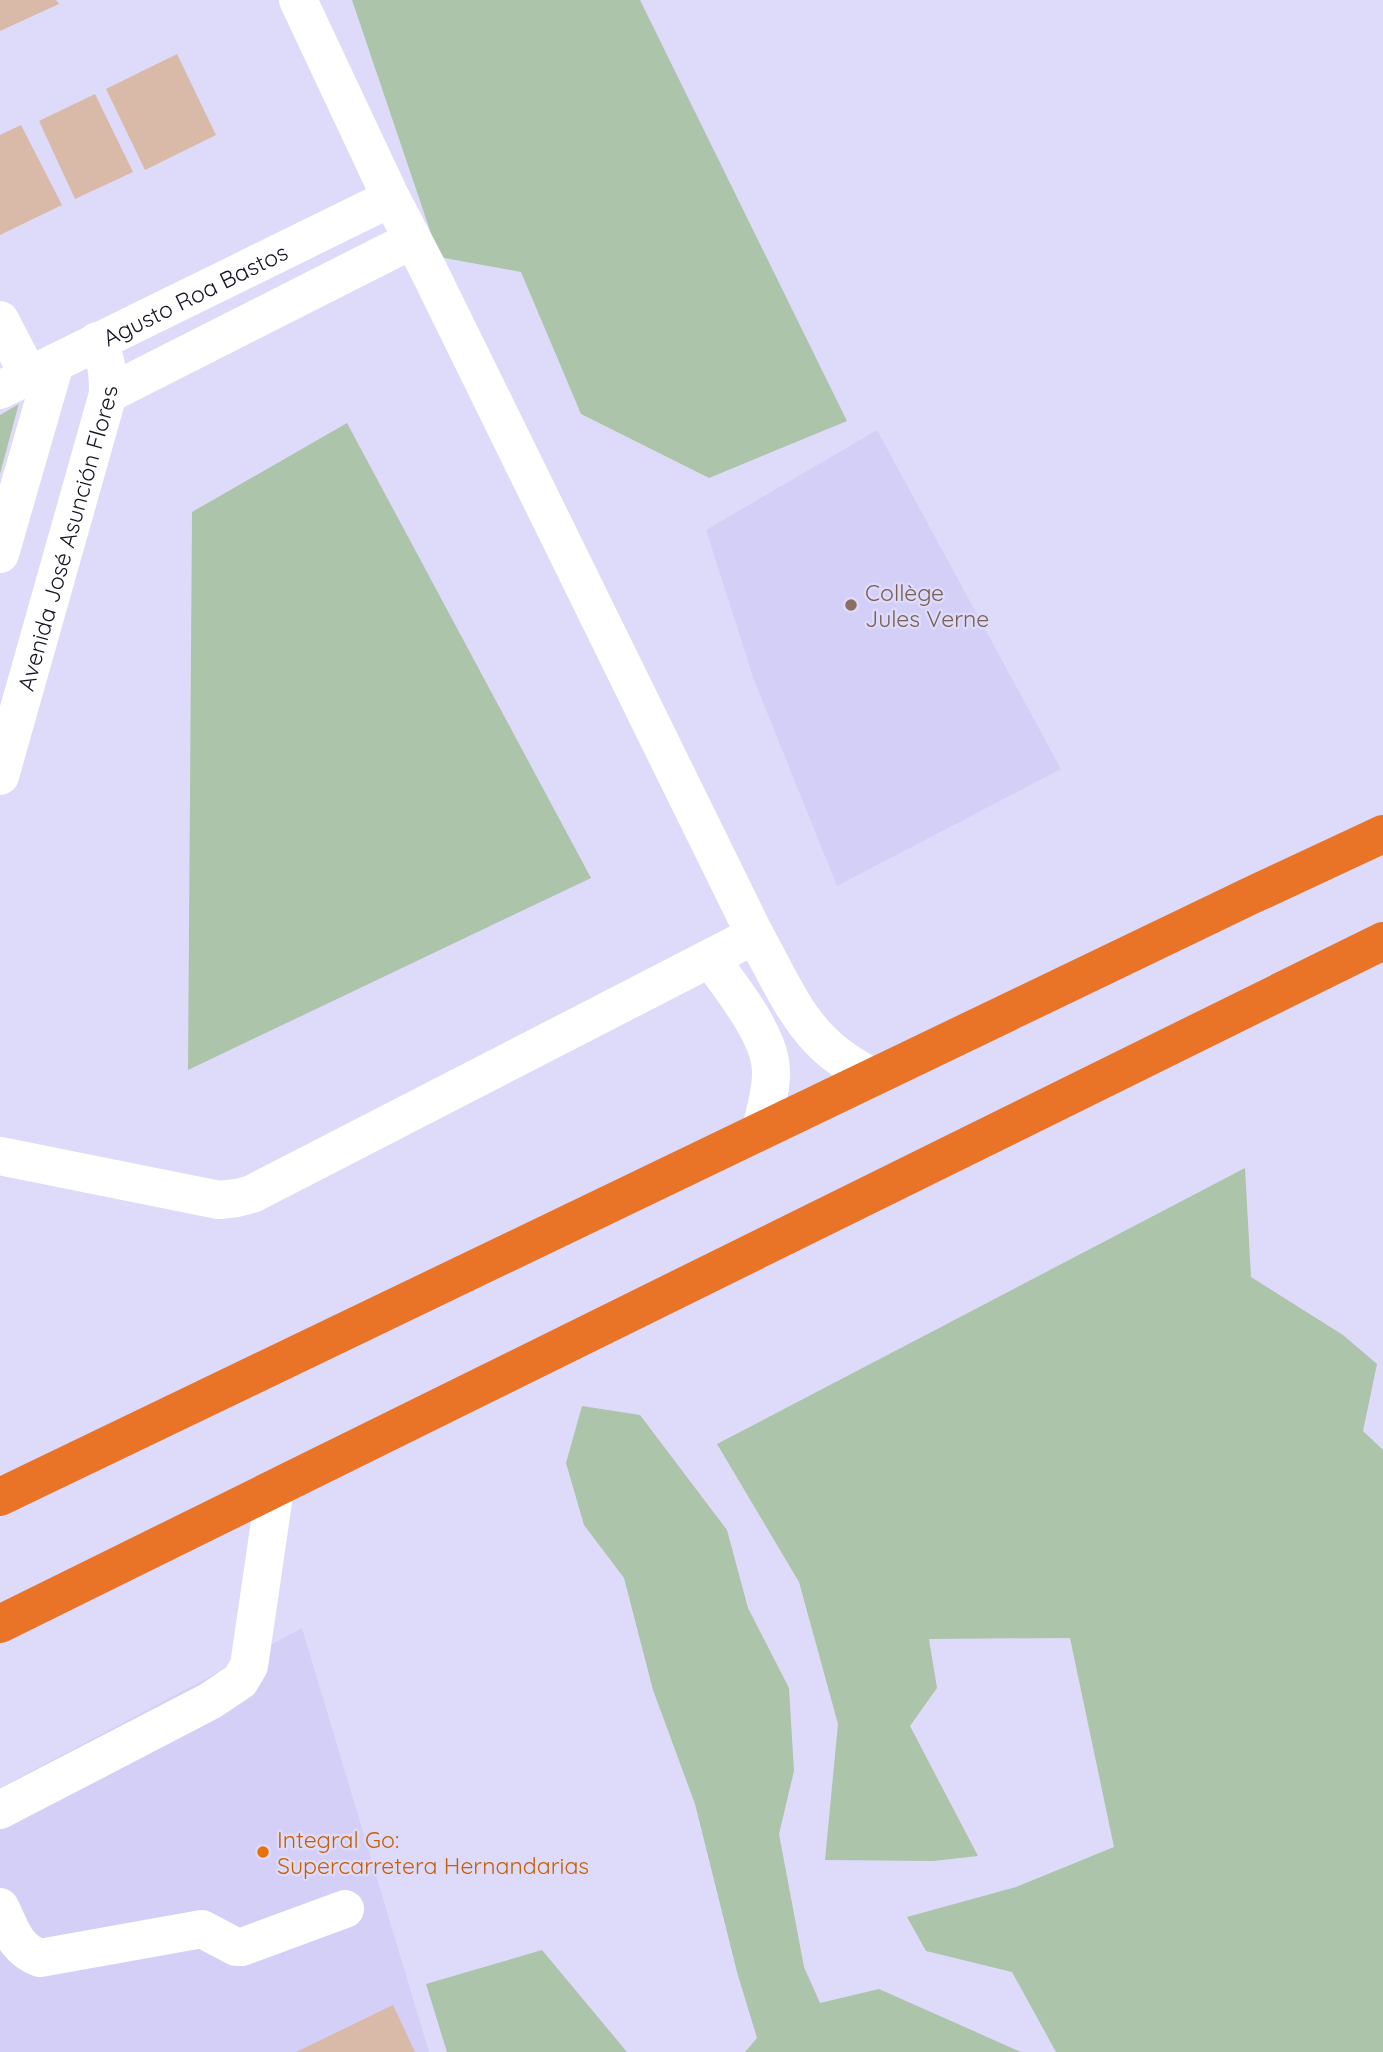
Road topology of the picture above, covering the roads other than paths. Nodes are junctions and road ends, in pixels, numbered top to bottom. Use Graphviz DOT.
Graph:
graph roads {
  1 [pos="298,0"];
  2 [pos="391,198"];
  3 [pos="412,240"];
  4 [pos="0,320"];
  5 [pos="97,341"];
  6 [pos="28,376"];
  7 [pos="108,394"];
  8 [pos="0,554"];
  9 [pos="0,776"];
  10 [pos="1383,834"];
  11 [pos="755,935"];
  12 [pos="1383,941"];
  13 [pos="710,958"];
  14 [pos="790,998"];
  15 [pos="752,1019"];
  16 [pos="872,1077"];
  17 [pos="761,1131"];
  18 [pos="0,1156"];
  19 [pos="275,1488"];
  20 [pos="0,1497"];
  21 [pos="0,1624"];
  22 [pos="0,1810"];
  23 [pos="0,1907"];
  24 [pos="345,1909"];
  1 -- 2 [label="street"];
  2 -- 3 [label="street"];
  2 -- 5 [label="street, Agusto Roa Bastos"];
  3 -- 7 [label="street"];
  3 -- 11 [label="street"];
  4 -- 6 [label="street"];
  5 -- 6 [label="street, Agusto Roa Bastos"];
  5 -- 7 [label="street, Avenida José Asunción Flores"];
  6 -- 8 [label="street"];
  7 -- 9 [label="street, Avenida José Asunción Flores"];
  10 -- 16 [label="highway"];
  11 -- 13 [label="street"];
  11 -- 14 [label="street"];
  12 -- 19 [label="highway"];
  13 -- 15 [label="street"];
  13 -- 18 [label="street"];
  14 -- 15 [label="street"];
  14 -- 16 [label="street"];
  15 -- 17 [label="street"];
  16 -- 17 [label="highway"];
  17 -- 20 [label="highway"];
  19 -- 21 [label="highway"];
  19 -- 22 [label="street"];
  23 -- 24 [label="street"];
}
